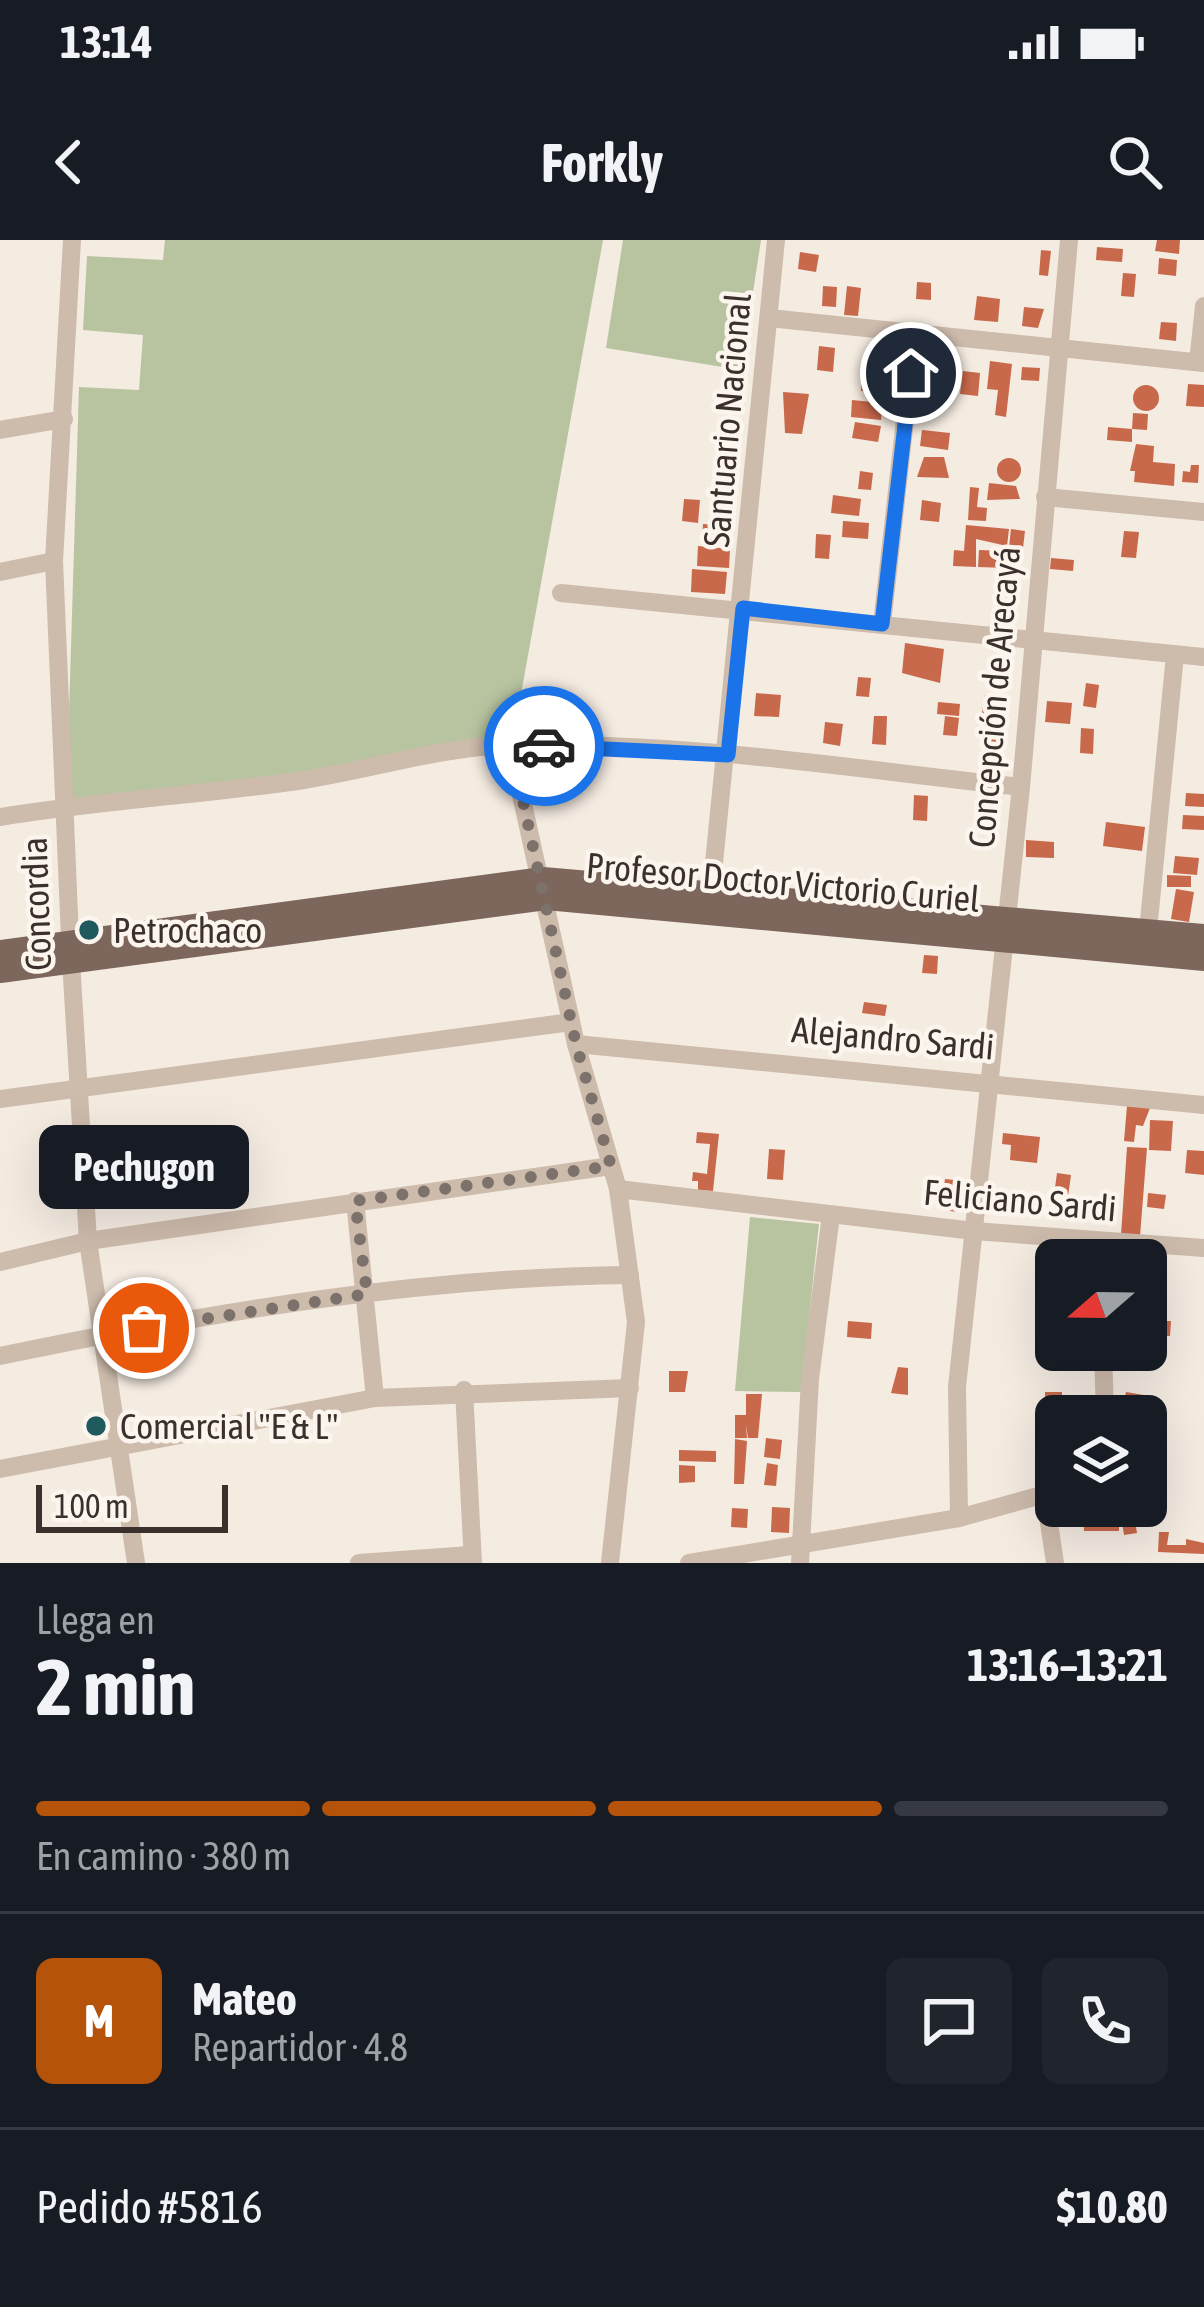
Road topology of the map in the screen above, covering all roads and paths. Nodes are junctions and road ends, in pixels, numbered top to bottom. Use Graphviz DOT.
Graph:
graph roads {
  1 [pos="72,240"];
  2 [pos="776,240"];
  3 [pos="1069,240"];
  4 [pos="1204,306"];
  5 [pos="769,318"];
  6 [pos="915,331"];
  7 [pos="1059,346"];
  8 [pos="1201,363"];
  9 [pos="64,419"];
  10 [pos="0,430"];
  11 [pos="1045,497"];
  12 [pos="1204,512"];
  13 [pos="54,561"];
  14 [pos="0,572"];
  15 [pos="561,593"];
  16 [pos="743,608"];
  17 [pos="882,624"];
  18 [pos="1033,639"];
  19 [pos="1174,655"];
  20 [pos="1204,657"];
  21 [pos="511,746"];
  22 [pos="728,755"];
  23 [pos="1021,787"];
  24 [pos="66,807"];
  25 [pos="0,818"];
  26 [pos="544,888"];
  27 [pos="711,892"];
  28 [pos="1006,928"];
  29 [pos="1148,931"];
  30 [pos="1204,936"];
  31 [pos="71,951"];
  32 [pos="0,952"];
  33 [pos="1204,959"];
  34 [pos="0,971"];
  35 [pos="572,1022"];
  36 [pos="576,1044"];
  37 [pos="988,1080"];
  38 [pos="79,1088"];
  39 [pos="0,1099"];
  40 [pos="1204,1105"];
  41 [pos="611,1166"];
  42 [pos="618,1189"];
  43 [pos="355,1201"];
  44 [pos="831,1215"];
  45 [pos="974,1231"];
  46 [pos="1035,1240"];
  47 [pos="88,1241"];
  48 [pos="1204,1248"];
  49 [pos="1167,1249"];
  50 [pos="0,1262"];
  51 [pos="630,1275"];
  52 [pos="367,1294"];
  53 [pos="99,1335"];
  54 [pos="0,1356"];
  55 [pos="630,1388"];
  56 [pos="464,1390"];
  57 [pos="375,1398"];
  58 [pos="118,1447"];
  59 [pos="0,1468"];
  60 [pos="1035,1497"];
  61 [pos="958,1518"];
  62 [pos="1052,1527"];
  63 [pos="800,1553"];
  64 [pos="472,1559"];
  65 [pos="136,1563"];
  66 [pos="359,1563"];
  67 [pos="610,1563"];
  68 [pos="689,1563"];
  69 [pos="1054,1563"];
  1 -- 9 [label="street, Concordia"];
  2 -- 5 [label="street, Santuario Nacional"];
  3 -- 7 [label="street, Concepción de Arecayá"];
  4 -- 8 [label="street"];
  5 -- 6 [label="street"];
  5 -- 16 [label="street, Santuario Nacional"];
  6 -- 7 [label="street"];
  6 -- 17 [label="street"];
  7 -- 8 [label="street"];
  7 -- 11 [label="street, Concepción de Arecayá"];
  9 -- 10 [label="street"];
  9 -- 13 [label="street, Concordia"];
  11 -- 12 [label="street"];
  11 -- 18 [label="street, Concepción de Arecayá"];
  13 -- 14 [label="street"];
  13 -- 24 [label="street, Concordia"];
  15 -- 16 [label="street"];
  16 -- 17 [label="street"];
  16 -- 22 [label="street, Santuario Nacional"];
  17 -- 18 [label="street"];
  18 -- 19 [label="street"];
  18 -- 23 [label="street, Concepción de Arecayá"];
  19 -- 20 [label="street"];
  19 -- 29 [label="street"];
  21 -- 22 [label="street"];
  21 -- 24 [label="street"];
  21 -- 26 [label="street"];
  22 -- 23 [label="street"];
  22 -- 27 [label="street, Santuario Nacional"];
  23 -- 28 [label="street, Concepción de Arecayá"];
  24 -- 25 [label="street"];
  24 -- 31 [label="street, Concordia"];
  26 -- 27 [label="main road, Profesor Doctor Victorio Curiel"];
  26 -- 28 [label="main road, Profesor Doctor Victorio Curiel"];
  26 -- 31 [label="main road, Profesor Doctor Victorio Curiel"];
  26 -- 35 [label="street"];
  27 -- 28 [label="main road, Profesor Doctor Victorio Curiel"];
  28 -- 29 [label="main road, Profesor Doctor Victorio Curiel"];
  28 -- 33 [label="main road, Profesor Doctor Victorio Curiel"];
  28 -- 37 [label="street, Concepción de Arecayá"];
  29 -- 30 [label="main road, Profesor Doctor Victorio Curiel"];
  31 -- 32 [label="main road, Profesor Doctor Victorio Curiel"];
  31 -- 34 [label="main road, Profesor Doctor Victorio Curiel"];
  31 -- 38 [label="street, Concordia"];
  35 -- 36 [label="street"];
  35 -- 38 [label="street"];
  36 -- 37 [label="street, Alejandro Sardi"];
  36 -- 41 [label="street"];
  37 -- 40 [label="street, Alejandro Sardi"];
  37 -- 45 [label="street, Concepción de Arecayá"];
  38 -- 39 [label="street"];
  38 -- 47 [label="street, Concordia"];
  41 -- 42 [label="street"];
  41 -- 43 [label="street"];
  42 -- 44 [label="street, Feliciano Sardi"];
  42 -- 51 [label="street"];
  43 -- 47 [label="street"];
  43 -- 52 [label="street"];
  44 -- 45 [label="street, Feliciano Sardi"];
  44 -- 63 [label="street"];
  45 -- 46 [label="street, Feliciano Sardi"];
  45 -- 61 [label="street, Concepción de Arecayá"];
  47 -- 50 [label="street"];
  47 -- 53 [label="street, Concordia"];
  48 -- 49 [label="street, Feliciano Sardi"];
  51 -- 52 [label="street"];
  51 -- 55 [label="street"];
  52 -- 53 [label="street"];
  52 -- 57 [label="street"];
  53 -- 54 [label="street"];
  53 -- 58 [label="street, Concordia"];
  55 -- 56 [label="street"];
  55 -- 67 [label="street"];
  56 -- 57 [label="street"];
  56 -- 64 [label="street"];
  57 -- 58 [label="street"];
  58 -- 59 [label="street"];
  58 -- 65 [label="street, Concordia"];
  60 -- 61 [label="street"];
  61 -- 63 [label="street"];
  62 -- 69 [label="street"];
  63 -- 68 [label="street"];
  64 -- 66 [label="street"];
}
